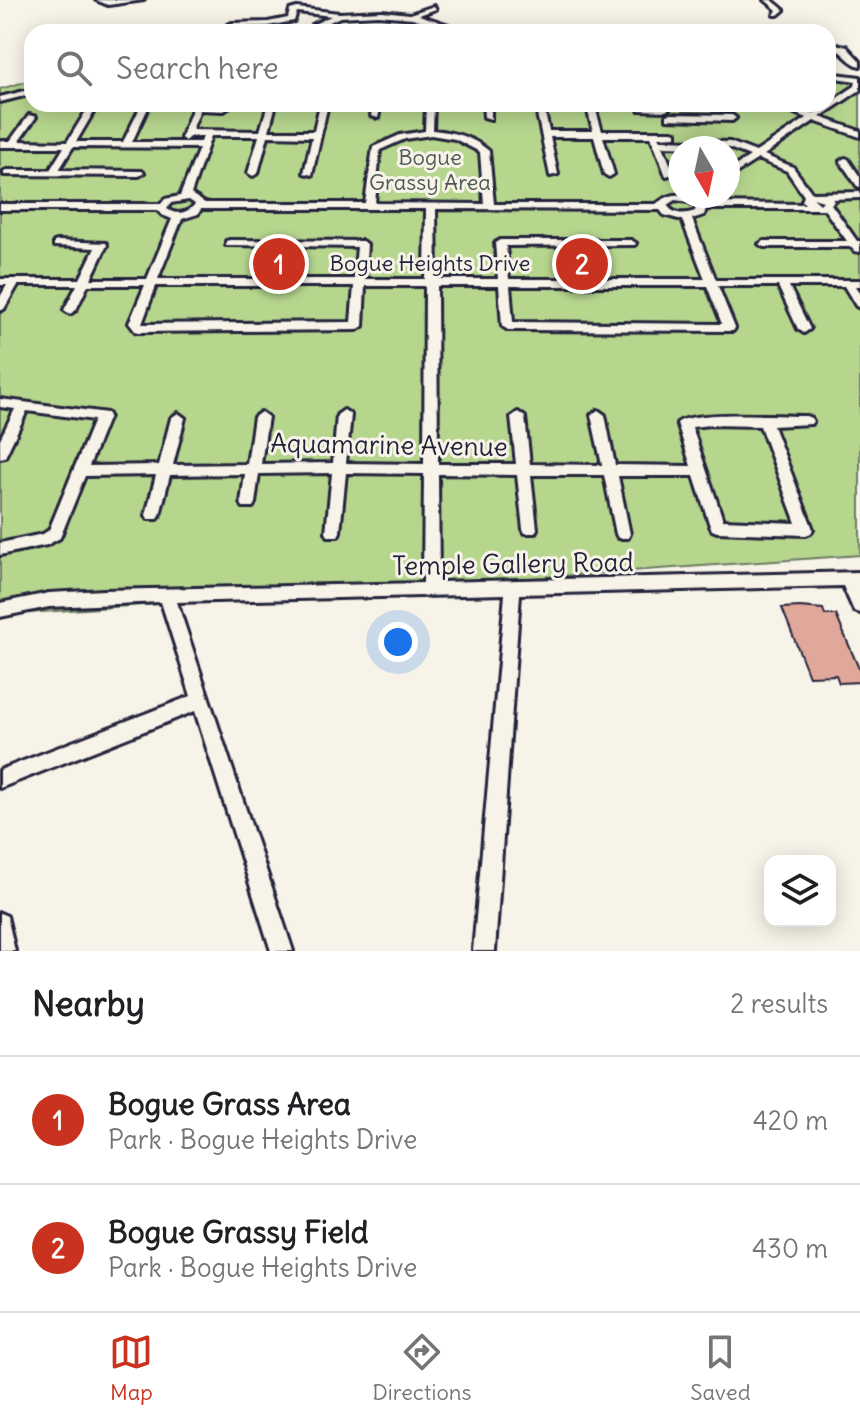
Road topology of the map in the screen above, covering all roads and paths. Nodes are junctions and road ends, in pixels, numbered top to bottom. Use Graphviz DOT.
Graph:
graph roads {
  1 [pos="99,0"];
  2 [pos="141,0"];
  3 [pos="768,0"];
  4 [pos="318,1"];
  5 [pos="107,2"];
  6 [pos="434,8"];
  7 [pos="382,13"];
  8 [pos="776,14"];
  9 [pos="341,15"];
  10 [pos="413,17"];
  11 [pos="438,18"];
  12 [pos="374,23"];
  13 [pos="248,24"];
  14 [pos="320,24"];
  15 [pos="446,24"];
  16 [pos="836,47"];
  17 [pos="860,64"];
  18 [pos="836,76"];
  19 [pos="860,79"];
  20 [pos="24,93"];
  21 [pos="0,100"];
  22 [pos="836,102"];
  23 [pos="90,112"];
  24 [pos="142,112"];
  25 [pos="194,112"];
  26 [pos="270,112"];
  27 [pos="322,112"];
  28 [pos="376,112"];
  29 [pos="430,112"];
  30 [pos="488,112"];
  31 [pos="541,112"];
  32 [pos="593,112"];
  33 [pos="668,112"];
  34 [pos="683,112"];
  35 [pos="797,112"];
  36 [pos="822,112"];
  37 [pos="375,116"];
  38 [pos="32,117"];
  39 [pos="488,117"];
  40 [pos="732,118"];
  41 [pos="813,118"];
  42 [pos="187,133"];
  43 [pos="208,133"];
  44 [pos="429,133"];
  45 [pos="264,134"];
  46 [pos="318,134"];
  47 [pos="545,134"];
  48 [pos="600,134"];
  49 [pos="860,134"];
  50 [pos="679,136"];
  51 [pos="656,138"];
  52 [pos="668,138"];
  53 [pos="0,144"];
  54 [pos="13,144"];
  55 [pos="70,145"];
  56 [pos="126,145"];
  57 [pos="181,145"];
  58 [pos="204,145"];
  59 [pos="740,149"];
  60 [pos="756,156"];
  61 [pos="845,161"];
  62 [pos="740,167"];
  63 [pos="668,171"];
  64 [pos="7,173"];
  65 [pos="53,173"];
  66 [pos="139,173"];
  67 [pos="253,173"];
  68 [pos="309,173"];
  69 [pos="553,174"];
  70 [pos="609,174"];
  71 [pos="860,184"];
  72 [pos="860,195"];
  73 [pos="185,196"];
  74 [pos="668,198"];
  75 [pos="740,201"];
  76 [pos="822,203"];
  77 [pos="489,205"];
  78 [pos="200,206"];
  79 [pos="370,206"];
  80 [pos="431,206"];
  81 [pos="0,207"];
  82 [pos="162,207"];
  83 [pos="661,207"];
  84 [pos="698,208"];
  85 [pos="178,217"];
  86 [pos="686,218"];
  87 [pos="230,243"];
  88 [pos="631,243"];
  89 [pos="58,244"];
  90 [pos="764,244"];
  91 [pos="858,247"];
  92 [pos="0,282"];
  93 [pos="14,282"];
  94 [pos="83,282"];
  95 [pos="430,282"];
  96 [pos="505,282"];
  97 [pos="781,282"];
  98 [pos="151,283"];
  99 [pos="359,283"];
  100 [pos="711,283"];
  101 [pos="854,283"];
  102 [pos="860,304"];
  103 [pos="0,307"];
  104 [pos="70,310"];
  105 [pos="804,329"];
  106 [pos="0,403"];
  107 [pos="23,406"];
  108 [pos="344,415"];
  109 [pos="598,415"];
  110 [pos="261,417"];
  111 [pos="518,417"];
  112 [pos="178,418"];
  113 [pos="765,421"];
  114 [pos="806,421"];
  115 [pos="0,453"];
  116 [pos="254,468"];
  117 [pos="340,468"];
  118 [pos="432,470"];
  119 [pos="610,470"];
  120 [pos="80,471"];
  121 [pos="164,471"];
  122 [pos="523,471"];
  123 [pos="697,471"];
  124 [pos="248,503"];
  125 [pos="153,515"];
  126 [pos="530,529"];
  127 [pos="333,532"];
  128 [pos="623,534"];
  129 [pos="0,549"];
  130 [pos="854,579"];
  131 [pos="513,588"];
  132 [pos="431,590"];
  133 [pos="167,596"];
  134 [pos="860,606"];
  135 [pos="0,610"];
  136 [pos="199,701"];
  137 [pos="0,779"];
  138 [pos="0,923"];
  139 [pos="4,951"];
  140 [pos="282,951"];
  141 [pos="484,951"];
  1 -- 5 [label="street"];
  2 -- 5 [label="street"];
  3 -- 8 [label="street"];
  4 -- 7 [label="street"];
  6 -- 10 [label="street"];
  7 -- 9 [label="street"];
  7 -- 10 [label="street"];
  9 -- 13 [label="street"];
  9 -- 14 [label="street"];
  10 -- 11 [label="street"];
  10 -- 12 [label="street"];
  10 -- 15 [label="street"];
  16 -- 17 [label="street"];
  17 -- 19 [label="street"];
  18 -- 19 [label="street"];
  19 -- 22 [label="street"];
  20 -- 21 [label="street"];
  23 -- 55 [label="street"];
  24 -- 56 [label="street"];
  25 -- 42 [label="street"];
  26 -- 45 [label="street"];
  27 -- 46 [label="street"];
  28 -- 37 [label="street"];
  29 -- 44 [label="street"];
  30 -- 39 [label="street"];
  31 -- 47 [label="street"];
  32 -- 48 [label="street"];
  33 -- 50 [label="street"];
  34 -- 40 [label="street"];
  35 -- 41 [label="street"];
  36 -- 41 [label="street"];
  38 -- 54 [label="street"];
  41 -- 49 [label="street"];
  41 -- 60 [label="street"];
  42 -- 43 [label="street"];
  42 -- 57 [label="street"];
  43 -- 45 [label="street"];
  43 -- 58 [label="street"];
  44 -- 77 [label="street"];
  44 -- 79 [label="street"];
  45 -- 46 [label="street"];
  45 -- 67 [label="street"];
  46 -- 68 [label="street"];
  47 -- 48 [label="street"];
  47 -- 69 [label="street"];
  48 -- 51 [label="street"];
  48 -- 70 [label="street"];
  51 -- 52 [label="street"];
  51 -- 63 [label="street"];
  53 -- 54 [label="street"];
  54 -- 55 [label="street"];
  55 -- 56 [label="street"];
  55 -- 65 [label="street"];
  56 -- 57 [label="street"];
  57 -- 58 [label="street"];
  58 -- 73 [label="street"];
  59 -- 60 [label="street"];
  60 -- 62 [label="street"];
  60 -- 76 [label="street"];
  61 -- 71 [label="street"];
  64 -- 65 [label="street"];
  65 -- 66 [label="street"];
  72 -- 76 [label="street"];
  73 -- 78 [label="street"];
  73 -- 82 [label="street"];
  74 -- 83 [label="street"];
  75 -- 76 [label="street"];
  76 -- 91 [label="street"];
  77 -- 80 [label="street"];
  77 -- 83 [label="street"];
  78 -- 79 [label="street"];
  78 -- 85 [label="street"];
  79 -- 80 [label="street"];
  80 -- 95 [label="street"];
  81 -- 82 [label="street"];
  82 -- 85 [label="street"];
  83 -- 86 [label="street"];
  84 -- 86 [label="street"];
  85 -- 98 [label="street"];
  86 -- 100 [label="street"];
  87 -- 99 [label="street"];
  88 -- 96 [label="street"];
  89 -- 94 [label="street"];
  90 -- 91 [label="street"];
  92 -- 93 [label="street, Bogue Heights Drive"];
  93 -- 94 [label="street, Bogue Heights Drive"];
  93 -- 103 [label="street"];
  94 -- 98 [label="street, Bogue Heights Drive"];
  94 -- 104 [label="street"];
  95 -- 96 [label="street, Bogue Heights Drive"];
  95 -- 99 [label="street, Bogue Heights Drive"];
  95 -- 118 [label="street"];
  96 -- 100 [label="street, Bogue Heights Drive"];
  96 -- 100 [label="street"];
  97 -- 100 [label="street, Bogue Heights Drive"];
  97 -- 101 [label="street, Bogue Heights Drive"];
  97 -- 105 [label="street"];
  98 -- 99 [label="street, Bogue Heights Drive"];
  98 -- 99 [label="street"];
  101 -- 102 [label="street"];
  106 -- 107 [label="street"];
  107 -- 115 [label="street"];
  107 -- 120 [label="street"];
  108 -- 117 [label="street"];
  109 -- 119 [label="street"];
  110 -- 116 [label="street"];
  111 -- 122 [label="street"];
  112 -- 121 [label="street"];
  113 -- 114 [label="street"];
  113 -- 123 [label="street"];
  113 -- 123 [label="street"];
  116 -- 117 [label="street, Aquamarine Avenue"];
  116 -- 121 [label="street, Aquamarine Avenue"];
  116 -- 124 [label="street"];
  117 -- 118 [label="street, Aquamarine Avenue"];
  117 -- 127 [label="street"];
  118 -- 122 [label="street, Aquamarine Avenue"];
  118 -- 132 [label="street"];
  119 -- 122 [label="street, Aquamarine Avenue"];
  119 -- 123 [label="street, Aquamarine Avenue"];
  119 -- 128 [label="street"];
  120 -- 121 [label="street, Aquamarine Avenue"];
  120 -- 129 [label="street"];
  121 -- 125 [label="street"];
  122 -- 126 [label="street"];
  130 -- 131 [label="street, Temple Gallery Road"];
  130 -- 134 [label="street"];
  131 -- 132 [label="street, Temple Gallery Road"];
  131 -- 141 [label="street"];
  132 -- 133 [label="street, Temple Gallery Road"];
  133 -- 135 [label="street, Temple Gallery Road"];
  133 -- 136 [label="street"];
  136 -- 137 [label="street"];
  136 -- 140 [label="street"];
  138 -- 139 [label="street"];
}
